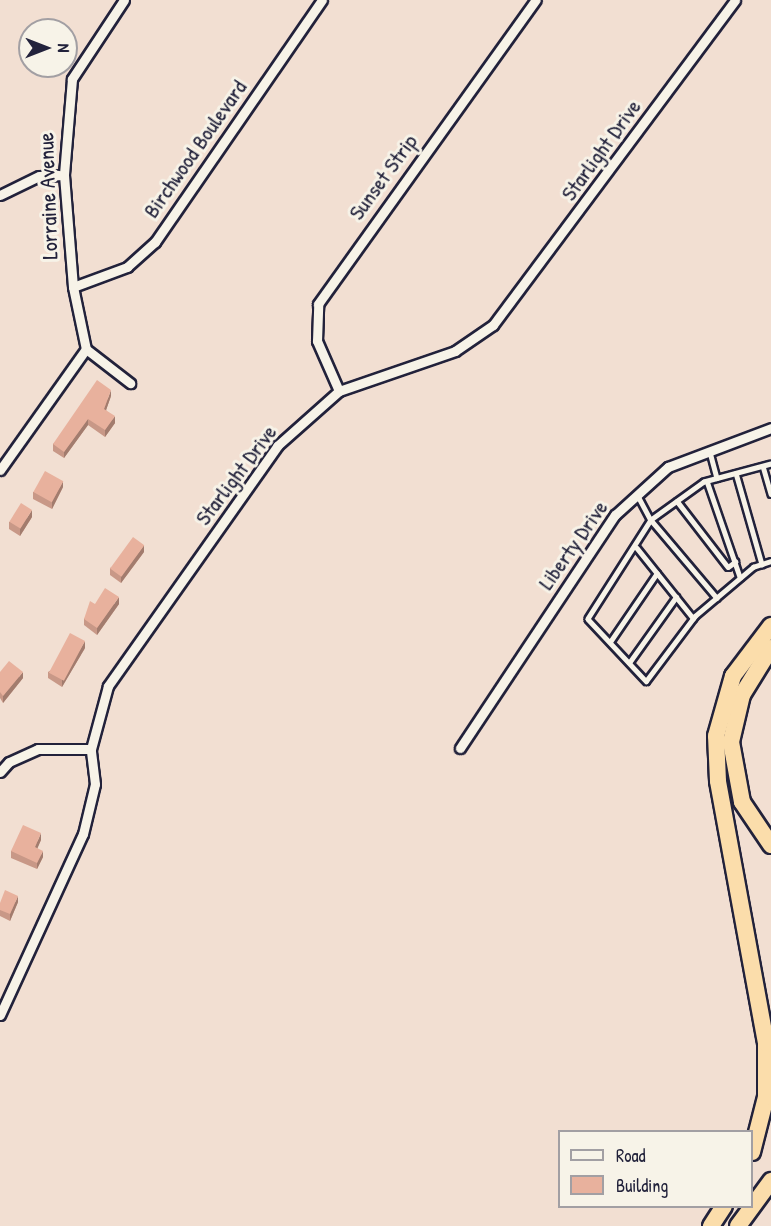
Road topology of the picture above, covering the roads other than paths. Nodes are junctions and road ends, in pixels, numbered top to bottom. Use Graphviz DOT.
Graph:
graph roads {
  1 [pos="123,0"];
  2 [pos="322,0"];
  3 [pos="536,0"];
  4 [pos="735,0"];
  5 [pos="64,175"];
  6 [pos="0,195"];
  7 [pos="72,286"];
  8 [pos="86,350"];
  9 [pos="130,383"];
  10 [pos="339,391"];
  11 [pos="771,428"];
  12 [pos="709,450"];
  13 [pos="771,464"];
  14 [pos="763,466"];
  15 [pos="0,470"];
  16 [pos="736,473"];
  17 [pos="717,478"];
  18 [pos="707,481"];
  19 [pos="636,493"];
  20 [pos="771,494"];
  21 [pos="677,501"];
  22 [pos="651,520"];
  23 [pos="637,548"];
  24 [pos="771,561"];
  25 [pos="735,562"];
  26 [pos="762,564"];
  27 [pos="657,573"];
  28 [pos="740,577"];
  29 [pos="676,597"];
  30 [pos="717,598"];
  31 [pos="693,618"];
  32 [pos="771,626"];
  33 [pos="610,642"];
  34 [pos="771,648"];
  35 [pos="629,663"];
  36 [pos="460,748"];
  37 [pos="91,750"];
  38 [pos="0,772"];
  39 [pos="771,844"];
  40 [pos="0,1015"];
  41 [pos="753,1148"];
  42 [pos="771,1180"];
  43 [pos="753,1205"];
  44 [pos="723,1208"];
  45 [pos="751,1208"];
  46 [pos="711,1226"];
  47 [pos="738,1226"];
  1 -- 5 [label="street, Lorraine Avenue"];
  2 -- 7 [label="street, Birchwood Boulevard"];
  3 -- 10 [label="street, Sunset Strip"];
  4 -- 10 [label="street, Starlight Drive"];
  5 -- 6 [label="street"];
  5 -- 7 [label="street, Lorraine Avenue"];
  7 -- 8 [label="street, Lorraine Avenue"];
  8 -- 9 [label="street"];
  8 -- 15 [label="street"];
  10 -- 37 [label="street, Starlight Drive"];
  11 -- 12 [label="street, Liberty Drive"];
  12 -- 17 [label="lane"];
  12 -- 19 [label="street, Liberty Drive"];
  13 -- 14 [label="lane"];
  14 -- 16 [label="lane"];
  14 -- 20 [label="lane"];
  16 -- 17 [label="lane"];
  16 -- 26 [label="lane"];
  17 -- 18 [label="lane"];
  18 -- 21 [label="lane"];
  18 -- 25 [label="lane"];
  19 -- 22 [label="lane"];
  19 -- 36 [label="street, Liberty Drive"];
  21 -- 22 [label="lane"];
  21 -- 25 [label="lane"];
  22 -- 23 [label="lane"];
  22 -- 30 [label="lane"];
  23 -- 27 [label="lane"];
  23 -- 33 [label="lane"];
  24 -- 26 [label="lane"];
  25 -- 28 [label="lane"];
  26 -- 28 [label="lane"];
  27 -- 29 [label="lane"];
  27 -- 33 [label="lane"];
  28 -- 30 [label="lane"];
  29 -- 31 [label="lane"];
  29 -- 35 [label="lane"];
  30 -- 31 [label="lane"];
  31 -- 35 [label="lane"];
  32 -- 41 [label="highway"];
  33 -- 35 [label="lane"];
  34 -- 39 [label="highway"];
  37 -- 38 [label="street"];
  37 -- 40 [label="street, Starlight Drive"];
  42 -- 43 [label="highway"];
  44 -- 46 [label="highway"];
  45 -- 47 [label="highway"];
}
